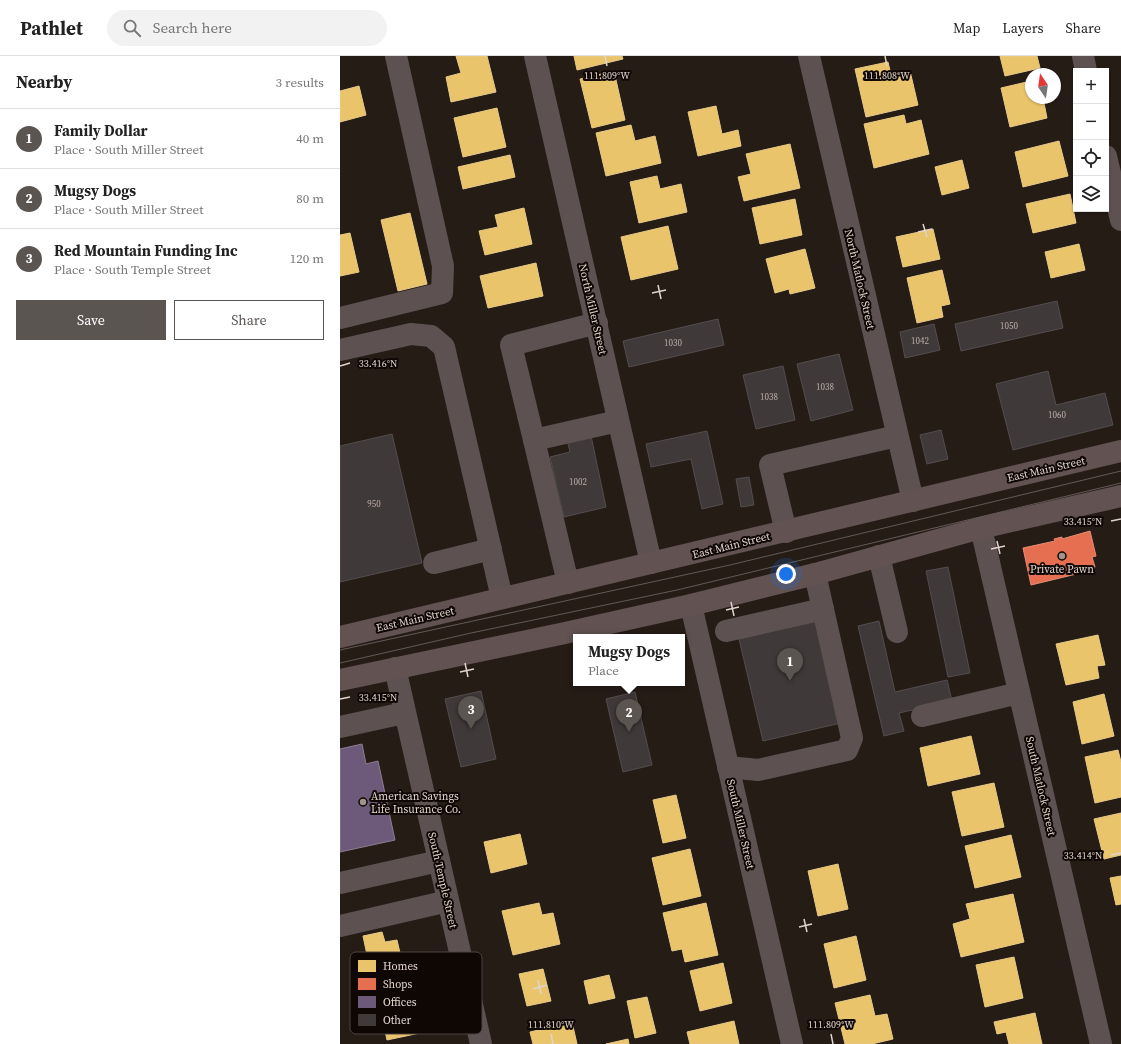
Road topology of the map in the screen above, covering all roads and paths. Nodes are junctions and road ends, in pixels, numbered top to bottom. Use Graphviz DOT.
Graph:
graph roads {
  1 [pos="396,56"];
  2 [pos="535,56"];
  3 [pos="809,56"];
  4 [pos="1083,56"];
  5 [pos="1085,68"];
  6 [pos="1109,169"];
  7 [pos="1121,220"];
  8 [pos="340,318"];
  9 [pos="597,323"];
  10 [pos="340,350"];
  11 [pos="618,421"];
  12 [pos="897,436"];
  13 [pos="534,440"];
  14 [pos="1121,451"];
  15 [pos="1121,496"];
  16 [pos="912,501"];
  17 [pos="981,528"];
  18 [pos="786,532"];
  19 [pos="491,549"];
  20 [pos="879,556"];
  21 [pos="434,563"];
  22 [pos="651,563"];
  23 [pos="815,574"];
  24 [pos="568,583"];
  25 [pos="502,598"];
  26 [pos="691,605"];
  27 [pos="823,609"];
  28 [pos="726,631"];
  29 [pos="897,632"];
  30 [pos="340,637"];
  31 [pos="395,668"];
  32 [pos="340,680"];
  33 [pos="1019,693"];
  34 [pos="404,713"];
  35 [pos="922,716"];
  36 [pos="340,727"];
  37 [pos="728,767"];
  38 [pos="439,861"];
  39 [pos="340,883"];
  40 [pos="448,901"];
  41 [pos="340,926"];
  42 [pos="460,952"];
  43 [pos="479,1034"];
  44 [pos="481,1044"];
  45 [pos="792,1044"];
  46 [pos="1101,1044"];
  1 -- 8 [label="street"];
  2 -- 9 [label="street, North Miller Street"];
  3 -- 12 [label="street, North Matlock Street"];
  4 -- 5 [label="street"];
  6 -- 7 [label="street"];
  9 -- 11 [label="street, North Miller Street"];
  9 -- 13 [label="street"];
  10 -- 19 [label="street"];
  11 -- 13 [label="street"];
  11 -- 22 [label="street, North Miller Street"];
  12 -- 16 [label="street, North Matlock Street"];
  12 -- 18 [label="street"];
  13 -- 24 [label="street"];
  14 -- 16 [label="main road, East Main Street"];
  15 -- 17 [label="main road"];
  16 -- 18 [label="main road, East Main Street"];
  17 -- 20 [label="main road"];
  17 -- 33 [label="street, South Matlock Street"];
  18 -- 22 [label="main road, East Main Street"];
  19 -- 21 [label="street"];
  19 -- 25 [label="street"];
  20 -- 23 [label="main road"];
  20 -- 29 [label="street"];
  22 -- 24 [label="main road, East Main Street"];
  23 -- 26 [label="main road"];
  23 -- 27 [label="street"];
  24 -- 25 [label="main road, East Main Street"];
  25 -- 30 [label="main road, East Main Street"];
  26 -- 31 [label="main road"];
  26 -- 37 [label="street, South Miller Street"];
  27 -- 28 [label="street"];
  27 -- 37 [label="street"];
  31 -- 32 [label="main road"];
  31 -- 34 [label="street, South Temple Street"];
  33 -- 35 [label="street"];
  33 -- 46 [label="street, South Matlock Street"];
  34 -- 36 [label="street"];
  34 -- 38 [label="street, South Temple Street"];
  37 -- 45 [label="street, South Miller Street"];
  38 -- 39 [label="street"];
  38 -- 40 [label="street, South Temple Street"];
  40 -- 41 [label="street"];
  40 -- 42 [label="street, South Temple Street"];
  43 -- 44 [label="street, South Temple Street"];
}
